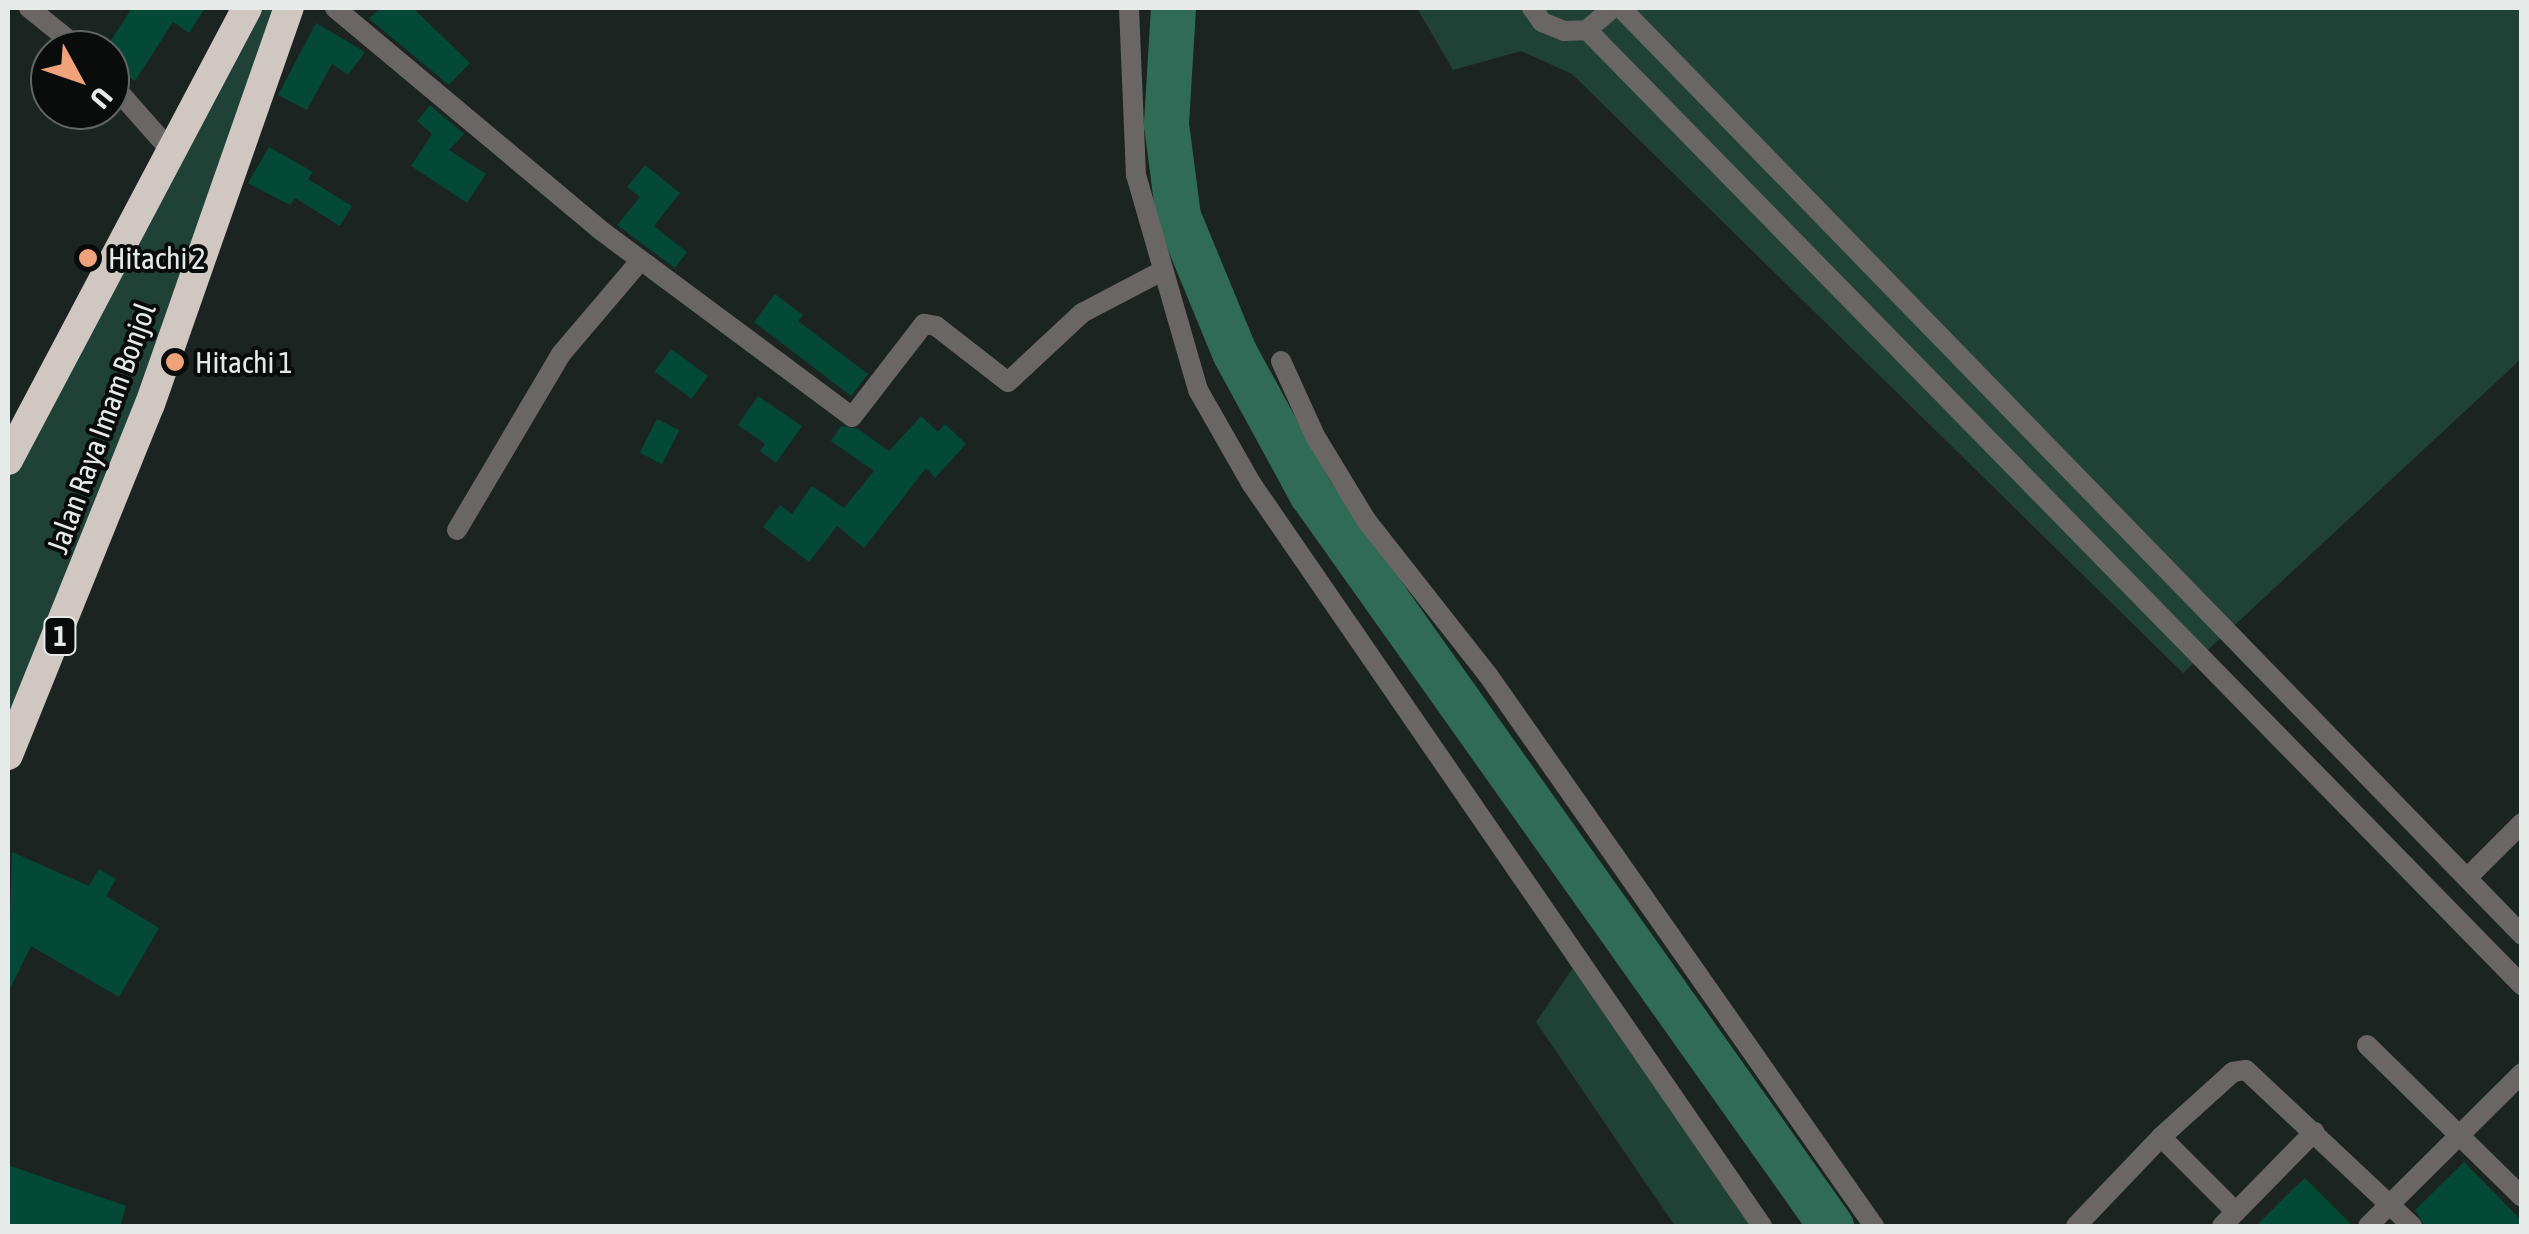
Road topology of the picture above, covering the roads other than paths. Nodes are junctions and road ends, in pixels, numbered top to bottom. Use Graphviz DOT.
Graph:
graph roads {
  1 [pos="29,8"];
  2 [pos="247,8"];
  3 [pos="289,8"];
  4 [pos="335,8"];
  5 [pos="1129,8"];
  6 [pos="1532,8"];
  7 [pos="1612,8"];
  8 [pos="1621,8"];
  9 [pos="56,30"];
  10 [pos="1588,30"];
  11 [pos="130,105"];
  12 [pos="171,151"];
  13 [pos="641,260"];
  14 [pos="1160,272"];
  15 [pos="1281,361"];
  16 [pos="8,460"];
  17 [pos="457,530"];
  18 [pos="8,755"];
  19 [pos="2522,823"];
  20 [pos="2467,878"];
  21 [pos="2522,935"];
  22 [pos="2522,984"];
  23 [pos="2367,1045"];
  24 [pos="2522,1073"];
  25 [pos="2314,1132"];
  26 [pos="2460,1134"];
  27 [pos="2161,1138"];
  28 [pos="2522,1197"];
  29 [pos="2390,1204"];
  30 [pos="2229,1219"];
  31 [pos="1762,1226"];
  32 [pos="1874,1226"];
  33 [pos="2076,1226"];
  34 [pos="2368,1226"];
  35 [pos="2412,1226"];
  1 -- 9 [label="street"];
  2 -- 12 [label="highway, Jalan Raya Imam Bonjol"];
  3 -- 18 [label="highway, Jalan Raya Imam Bonjol / 1"];
  4 -- 13 [label="street"];
  5 -- 14 [label="street"];
  6 -- 10 [label="street"];
  7 -- 10 [label="street"];
  8 -- 20 [label="street"];
  10 -- 22 [label="street"];
  11 -- 12 [label="street"];
  12 -- 16 [label="highway, Jalan Raya Imam Bonjol"];
  13 -- 14 [label="street"];
  13 -- 17 [label="street"];
  14 -- 31 [label="street"];
  15 -- 32 [label="street"];
  19 -- 20 [label="street"];
  20 -- 21 [label="street"];
  23 -- 26 [label="street"];
  24 -- 26 [label="street"];
  25 -- 27 [label="street"];
  25 -- 29 [label="street"];
  25 -- 30 [label="street"];
  26 -- 28 [label="street"];
  26 -- 29 [label="street"];
  27 -- 30 [label="street"];
  27 -- 33 [label="street"];
  29 -- 34 [label="street"];
  29 -- 35 [label="street"];
}
